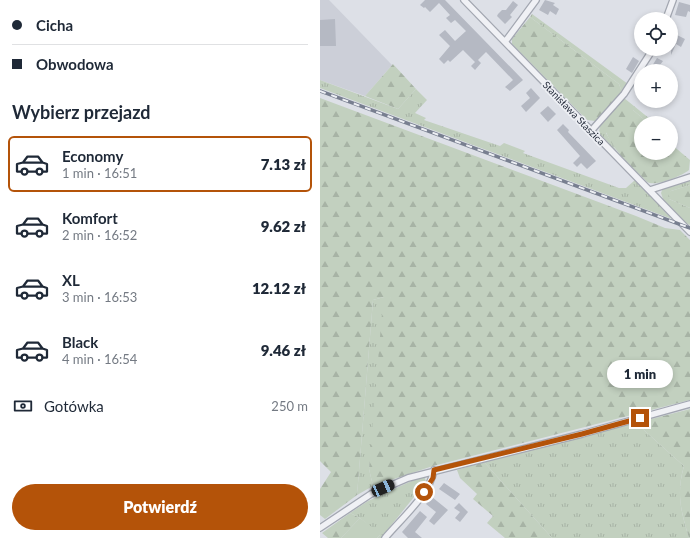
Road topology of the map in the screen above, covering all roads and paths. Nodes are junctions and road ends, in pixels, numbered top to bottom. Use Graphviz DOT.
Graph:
graph roads {
  1 [pos="464,0"];
  2 [pos="536,0"];
  3 [pos="673,0"];
  4 [pos="669,12"];
  5 [pos="504,42"];
  6 [pos="648,56"];
  7 [pos="591,131"];
  8 [pos="690,177"];
  9 [pos="650,190"];
  10 [pos="690,232"];
  11 [pos="690,404"];
  12 [pos="434,470"];
  13 [pos="320,528"];
  14 [pos="385,538"];
  1 -- 5 [label="street, Stanisława Staszica"];
  2 -- 5 [label="street"];
  3 -- 4 [label="street"];
  5 -- 7 [label="street, Stanisława Staszica"];
  6 -- 7 [label="street"];
  7 -- 9 [label="street, Stanisława Staszica"];
  8 -- 9 [label="street"];
  9 -- 10 [label="street, Stanisława Staszica"];
  11 -- 12 [label="street"];
  12 -- 13 [label="street"];
  12 -- 14 [label="street"];
}
